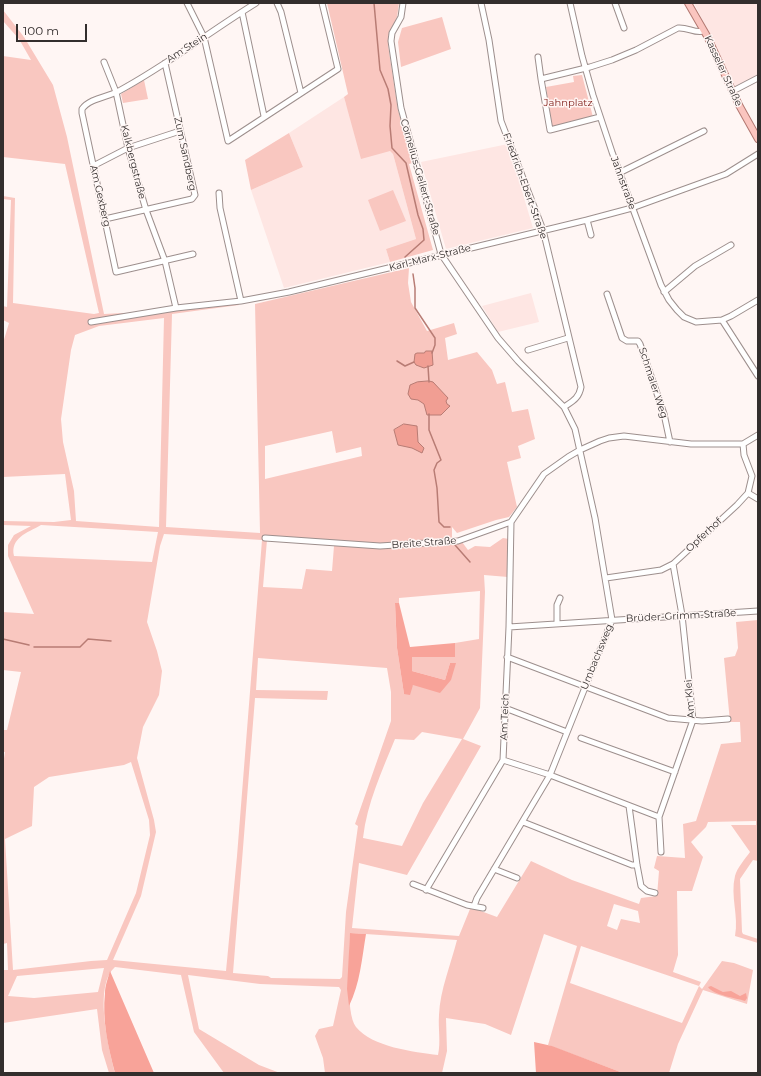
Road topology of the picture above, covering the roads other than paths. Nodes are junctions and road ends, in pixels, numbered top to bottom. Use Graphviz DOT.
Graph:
graph roads {
  1 [pos="187,3"];
  2 [pos="256,3"];
  3 [pos="277,3"];
  4 [pos="322,3"];
  5 [pos="403,3"];
  6 [pos="481,3"];
  7 [pos="571,3"];
  8 [pos="615,3"];
  9 [pos="688,3"];
  10 [pos="242,12"];
  11 [pos="624,28"];
  12 [pos="704,31"];
  13 [pos="204,37"];
  14 [pos="538,57"];
  15 [pos="104,62"];
  16 [pos="165,63"];
  17 [pos="586,68"];
  18 [pos="758,78"];
  19 [pos="541,79"];
  20 [pos="733,91"];
  21 [pos="116,92"];
  22 [pos="301,94"];
  23 [pos="264,116"];
  24 [pos="600,117"];
  25 [pos="180,130"];
  26 [pos="704,131"];
  27 [pos="758,139"];
  28 [pos="128,148"];
  29 [pos="758,154"];
  30 [pos="93,166"];
  31 [pos="619,173"];
  32 [pos="219,193"];
  33 [pos="632,208"];
  34 [pos="146,210"];
  35 [pos="105,219"];
  36 [pos="587,220"];
  37 [pos="543,230"];
  38 [pos="591,235"];
  39 [pos="731,245"];
  40 [pos="193,254"];
  41 [pos="441,254"];
  42 [pos="165,261"];
  43 [pos="664,292"];
  44 [pos="607,294"];
  45 [pos="758,300"];
  46 [pos="241,301"];
  47 [pos="176,308"];
  48 [pos="722,320"];
  49 [pos="91,322"];
  50 [pos="568,338"];
  51 [pos="528,350"];
  52 [pos="758,376"];
  53 [pos="564,407"];
  54 [pos="758,434"];
  55 [pos="670,442"];
  56 [pos="743,444"];
  57 [pos="580,450"];
  58 [pos="748,493"];
  59 [pos="758,499"];
  60 [pos="511,522"];
  61 [pos="265,538"];
  62 [pos="673,564"];
  63 [pos="606,578"];
  64 [pos="560,598"];
  65 [pos="758,611"];
  66 [pos="682,615"];
  67 [pos="612,620"];
  68 [pos="557,623"];
  69 [pos="509,627"];
  70 [pos="507,657"];
  71 [pos="585,687"];
  72 [pos="506,708"];
  73 [pos="693,720"];
  74 [pos="728,720"];
  75 [pos="567,732"];
  76 [pos="581,738"];
  77 [pos="504,760"];
  78 [pos="675,772"];
  79 [pos="550,775"];
  80 [pos="629,806"];
  81 [pos="659,816"];
  82 [pos="523,822"];
  83 [pos="661,852"];
  84 [pos="637,865"];
  85 [pos="494,869"];
  86 [pos="517,878"];
  87 [pos="412,884"];
  88 [pos="426,890"];
  89 [pos="655,893"];
  90 [pos="474,906"];
  91 [pos="483,908"];
  1 -- 13 [label="street"];
  2 -- 10 [label="street, Am Stein"];
  3 -- 22 [label="street"];
  4 -- 22 [label="street"];
  5 -- 41 [label="street, Cornelius-Gellert-Straße"];
  6 -- 37 [label="street, Friedrich-Ebert-Straße"];
  7 -- 17 [label="street, Jahnstraße"];
  8 -- 11 [label="street"];
  9 -- 12 [label="main road, Kasseler Straße"];
  10 -- 13 [label="street, Am Stein"];
  10 -- 23 [label="street"];
  12 -- 17 [label="street"];
  12 -- 20 [label="main road, Kasseler Straße"];
  13 -- 16 [label="street, Am Stein"];
  13 -- 23 [label="street"];
  14 -- 19 [label="street"];
  15 -- 21 [label="street, Kalkbergstraße"];
  16 -- 21 [label="street, Am Stein"];
  16 -- 25 [label="street, Zum Sandberg"];
  17 -- 19 [label="street"];
  17 -- 24 [label="street, Jahnstraße"];
  18 -- 20 [label="street"];
  19 -- 24 [label="street"];
  20 -- 27 [label="main road, Kasseler Straße"];
  21 -- 28 [label="street, Kalkbergstraße"];
  21 -- 30 [label="street, Am Gexberg"];
  22 -- 23 [label="street"];
  24 -- 31 [label="street, Jahnstraße"];
  25 -- 28 [label="street"];
  25 -- 34 [label="street, Zum Sandberg"];
  26 -- 31 [label="street"];
  28 -- 30 [label="street"];
  28 -- 34 [label="street, Kalkbergstraße"];
  29 -- 33 [label="street, Karl-Marx-Straße"];
  30 -- 35 [label="street, Am Gexberg"];
  31 -- 33 [label="street, Jahnstraße"];
  32 -- 46 [label="street"];
  33 -- 36 [label="street, Karl-Marx-Straße"];
  33 -- 43 [label="street, Jahnstraße"];
  34 -- 35 [label="street"];
  34 -- 42 [label="street, Kalkbergstraße"];
  35 -- 42 [label="street, Am Gexberg"];
  36 -- 37 [label="street, Karl-Marx-Straße"];
  36 -- 38 [label="street"];
  37 -- 41 [label="street, Karl-Marx-Straße"];
  37 -- 50 [label="street, Friedrich-Ebert-Straße"];
  39 -- 43 [label="street"];
  40 -- 42 [label="street"];
  41 -- 46 [label="street, Karl-Marx-Straße"];
  41 -- 53 [label="street, Cornelius-Gellert-Straße"];
  42 -- 47 [label="street, Kalkbergstraße"];
  43 -- 48 [label="street, Jahnstraße"];
  44 -- 55 [label="street, Schmaler Weg"];
  45 -- 48 [label="street"];
  46 -- 47 [label="street, Karl-Marx-Straße"];
  47 -- 49 [label="street, Karl-Marx-Straße"];
  48 -- 52 [label="street"];
  50 -- 51 [label="street"];
  50 -- 53 [label="street, Friedrich-Ebert-Straße"];
  53 -- 57 [label="street, Umbachsweg"];
  54 -- 56 [label="street"];
  55 -- 56 [label="street"];
  55 -- 57 [label="street"];
  56 -- 58 [label="street"];
  57 -- 60 [label="street"];
  57 -- 63 [label="street, Umbachsweg"];
  58 -- 59 [label="street"];
  58 -- 62 [label="street, Opferhof"];
  60 -- 61 [label="street, Breite Straße"];
  60 -- 69 [label="street, Am Teich"];
  62 -- 63 [label="street, Opferhof"];
  62 -- 66 [label="street, Am Klei"];
  63 -- 67 [label="street, Umbachsweg"];
  64 -- 68 [label="street"];
  65 -- 66 [label="street, Brüder-Grimm-Straße"];
  66 -- 67 [label="street, Brüder-Grimm-Straße"];
  66 -- 73 [label="street, Am Klei"];
  67 -- 68 [label="street, Brüder-Grimm-Straße"];
  67 -- 71 [label="street, Umbachsweg"];
  68 -- 69 [label="street, Brüder-Grimm-Straße"];
  69 -- 70 [label="street, Am Teich"];
  70 -- 71 [label="street"];
  70 -- 72 [label="street, Am Teich"];
  71 -- 73 [label="street"];
  71 -- 75 [label="street, Umbachsweg"];
  72 -- 75 [label="street"];
  72 -- 77 [label="street, Am Teich"];
  73 -- 74 [label="street"];
  73 -- 78 [label="street, Am Klei"];
  75 -- 79 [label="street, Umbachsweg"];
  76 -- 78 [label="street"];
  77 -- 79 [label="street"];
  77 -- 88 [label="street, Am Teich"];
  78 -- 81 [label="street, Am Klei"];
  79 -- 80 [label="street"];
  79 -- 82 [label="street, Umbachsweg"];
  80 -- 81 [label="street"];
  80 -- 84 [label="street"];
  81 -- 83 [label="street, Am Klei"];
  82 -- 84 [label="street"];
  82 -- 85 [label="street, Umbachsweg"];
  84 -- 89 [label="street"];
  85 -- 86 [label="street"];
  85 -- 90 [label="street, Umbachsweg"];
  87 -- 88 [label="street"];
  88 -- 90 [label="street"];
  90 -- 91 [label="street"];
}
